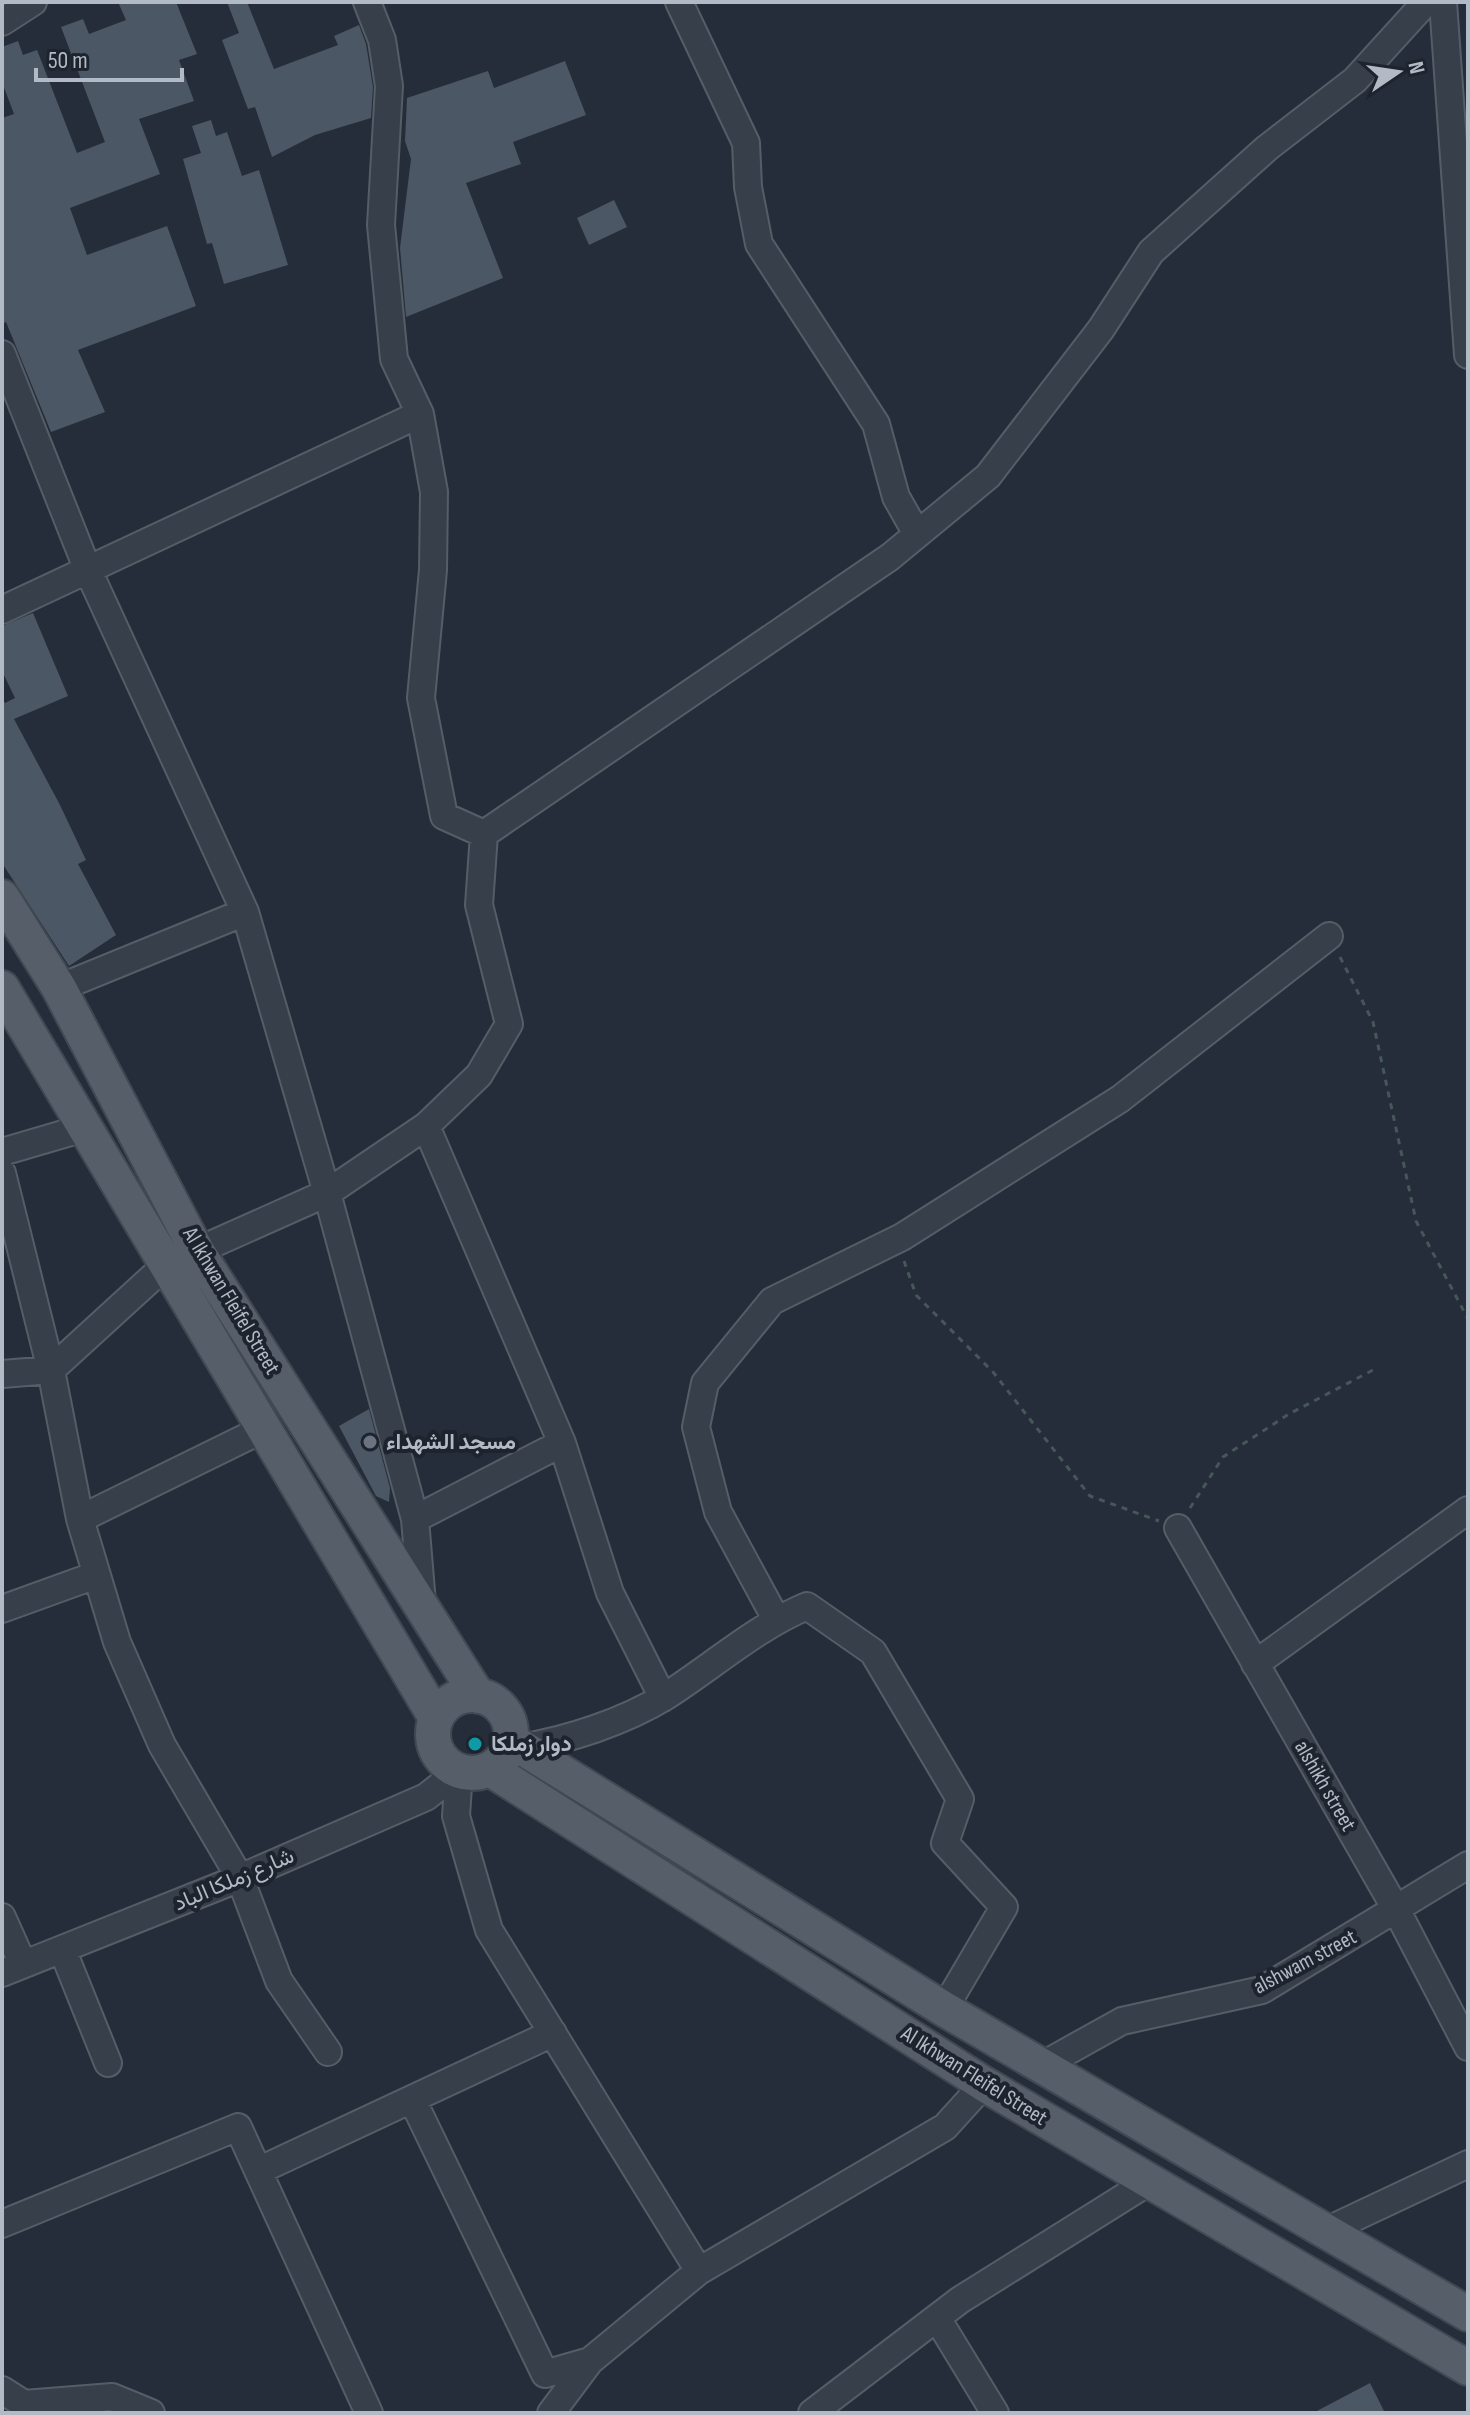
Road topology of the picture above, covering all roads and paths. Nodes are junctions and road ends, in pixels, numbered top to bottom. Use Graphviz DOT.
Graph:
graph roads {
  1 [pos="33,2"];
  2 [pos="367,2"];
  3 [pos="679,2"];
  4 [pos="1426,2"];
  5 [pos="1443,2"];
  6 [pos="2,22"];
  7 [pos="2,354"];
  8 [pos="1468,355"];
  9 [pos="420,414"];
  10 [pos="917,534"];
  11 [pos="87,568"];
  12 [pos="2,610"];
  13 [pos="484,834"];
  14 [pos="2,897"];
  15 [pos="245,912"];
  16 [pos="1329,936"];
  17 [pos="2,988"];
  18 [pos="59,988"];
  19 [pos="426,1126"];
  20 [pos="84,1128"];
  21 [pos="2,1152"];
  22 [pos="2,1173"];
  23 [pos="327,1193"];
  24 [pos="897,1240"];
  25 [pos="182,1257"];
  26 [pos="1468,1319"];
  27 [pos="1375,1369"];
  28 [pos="51,1370"];
  29 [pos="2,1374"];
  30 [pos="263,1429"];
  31 [pos="562,1443"];
  32 [pos="1468,1510"];
  33 [pos="80,1519"];
  34 [pos="415,1519"];
  35 [pos="1178,1528"];
  36 [pos="96,1575"];
  37 [pos="422,1606"];
  38 [pos="2,1609"];
  39 [pos="776,1619"];
  40 [pos="1255,1664"];
  41 [pos="478,1696"];
  42 [pos="663,1698"];
  43 [pos="436,1718"];
  44 [pos="515,1744"];
  45 [pos="474,1770"];
  46 [pos="1468,1865"];
  47 [pos="240,1878"];
  48 [pos="1397,1911"];
  49 [pos="2,1917"];
  50 [pos="63,1951"];
  51 [pos="13,1969"];
  52 [pos="944,2009"];
  53 [pos="553,2033"];
  54 [pos="1468,2047"];
  55 [pos="328,2052"];
  56 [pos="108,2063"];
  57 [pos="1043,2065"];
  58 [pos="984,2084"];
  59 [pos="412,2099"];
  60 [pos="1468,2164"];
  61 [pos="258,2171"];
  62 [pos="1150,2181"];
  63 [pos="2,2224"];
  64 [pos="1326,2231"];
  65 [pos="699,2271"];
  66 [pos="1468,2314"];
  67 [pos="937,2318"];
  68 [pos="590,2361"];
  69 [pos="1468,2368"];
  70 [pos="13,2402"];
  71 [pos="151,2413"];
  72 [pos="369,2413"];
  73 [pos="551,2413"];
  74 [pos="812,2413"];
  75 [pos="995,2413"];
  1 -- 6 [label="street"];
  2 -- 9 [label="street"];
  3 -- 10 [label="street"];
  4 -- 10 [label="street"];
  5 -- 8 [label="street"];
  7 -- 11 [label="street"];
  9 -- 11 [label="street"];
  9 -- 13 [label="street"];
  10 -- 13 [label="street"];
  11 -- 12 [label="street"];
  11 -- 15 [label="street"];
  13 -- 19 [label="street"];
  14 -- 18 [label="main road, Al Ikhwan Fleifel Street"];
  15 -- 18 [label="street"];
  15 -- 23 [label="street"];
  16 -- 24 [label="street"];
  16 -- 26 [label="path"];
  17 -- 20 [label="main road, Al Ikhwan Fleifel Street"];
  18 -- 25 [label="main road, Al Ikhwan Fleifel Street"];
  19 -- 23 [label="street"];
  19 -- 31 [label="street"];
  20 -- 21 [label="street"];
  20 -- 25 [label="main road, Al Ikhwan Fleifel Street"];
  22 -- 28 [label="street"];
  23 -- 25 [label="street"];
  23 -- 34 [label="street"];
  24 -- 35 [label="path"];
  24 -- 39 [label="street"];
  25 -- 28 [label="street"];
  25 -- 30 [label="main road, Al Ikhwan Fleifel Street"];
  25 -- 37 [label="main road, Al Ikhwan Fleifel Street"];
  27 -- 35 [label="path"];
  28 -- 29 [label="street"];
  28 -- 33 [label="street"];
  30 -- 33 [label="street"];
  30 -- 43 [label="main road, Al Ikhwan Fleifel Street"];
  31 -- 34 [label="street"];
  31 -- 42 [label="street"];
  32 -- 40 [label="street"];
  33 -- 36 [label="street"];
  34 -- 37 [label="street"];
  35 -- 40 [label="street, alshikh street"];
  36 -- 38 [label="street"];
  36 -- 47 [label="street"];
  37 -- 41 [label="main road, Al Ikhwan Fleifel Street"];
  39 -- 42 [label="street"];
  39 -- 52 [label="street"];
  40 -- 48 [label="street, alshikh street"];
  41 -- 43 [label="main road"];
  41 -- 44 [label="main road"];
  42 -- 44 [label="street"];
  43 -- 45 [label="main road"];
  44 -- 45 [label="main road"];
  44 -- 52 [label="main road, Al Ikhwan Fleifel Street"];
  45 -- 47 [label="street, شارع زملكا الباد"];
  45 -- 53 [label="street"];
  45 -- 58 [label="main road, Al Ikhwan Fleifel Street"];
  46 -- 48 [label="street, alshwam street"];
  47 -- 50 [label="street, شارع زملكا الباد"];
  47 -- 55 [label="street"];
  48 -- 54 [label="street, alshikh street"];
  48 -- 57 [label="street, alshwam street"];
  49 -- 51 [label="street"];
  50 -- 51 [label="street, شارع زملكا الباد"];
  50 -- 56 [label="street"];
  52 -- 57 [label="main road, Al Ikhwan Fleifel Street"];
  53 -- 59 [label="street"];
  53 -- 65 [label="street"];
  57 -- 64 [label="main road, Al Ikhwan Fleifel Street"];
  58 -- 62 [label="main road, Al Ikhwan Fleifel Street"];
  58 -- 65 [label="street"];
  59 -- 61 [label="street"];
  59 -- 68 [label="street"];
  60 -- 64 [label="street"];
  61 -- 63 [label="street"];
  61 -- 72 [label="street"];
  62 -- 67 [label="street"];
  62 -- 69 [label="main road, Al Ikhwan Fleifel Street"];
  64 -- 66 [label="main road, Al Ikhwan Fleifel Street"];
  65 -- 68 [label="street"];
  67 -- 74 [label="street"];
  67 -- 75 [label="street"];
  68 -- 73 [label="street"];
  70 -- 71 [label="street"];
}
